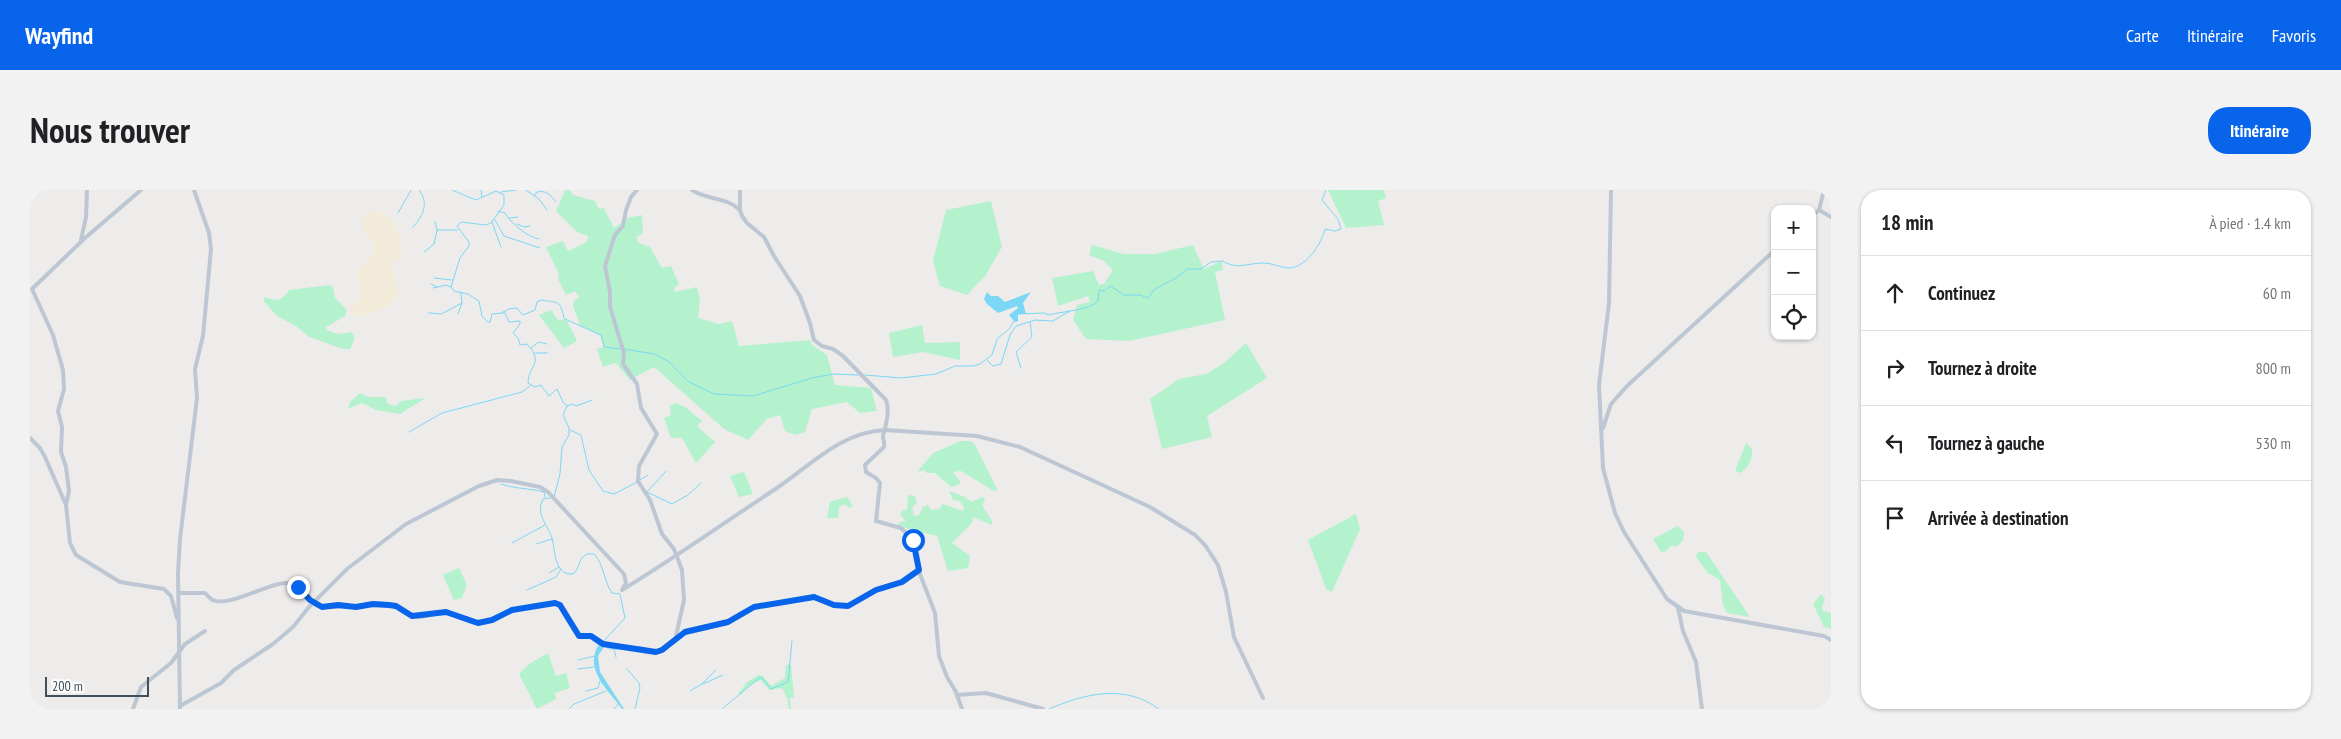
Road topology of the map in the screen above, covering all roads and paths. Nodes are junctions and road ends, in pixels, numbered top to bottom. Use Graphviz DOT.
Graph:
graph roads {
  1 [pos="87,190"];
  2 [pos="141,190"];
  3 [pos="194,190"];
  4 [pos="637,190"];
  5 [pos="692,190"];
  6 [pos="740,190"];
  7 [pos="1611,190"];
  8 [pos="1824,190"];
  9 [pos="740,210"];
  10 [pos="1819,210"];
  11 [pos="1816,213"];
  12 [pos="1831,217"];
  13 [pos="80,242"];
  14 [pos="1771,254"];
  15 [pos="31,290"];
  16 [pos="885,430"];
  17 [pos="1602,432"];
  18 [pos="30,438"];
  19 [pos="66,505"];
  20 [pos="678,556"];
  21 [pos="919,570"];
  22 [pos="179,593"];
  23 [pos="314,603"];
  24 [pos="1678,608"];
  25 [pos="179,622"];
  26 [pos="205,631"];
  27 [pos="676,637"];
  28 [pos="1831,640"];
  29 [pos="179,651"];
  30 [pos="957,695"];
  31 [pos="1263,698"];
  32 [pos="180,707"];
  33 [pos="133,709"];
  34 [pos="962,709"];
  35 [pos="1043,709"];
  36 [pos="1702,709"];
  1 -- 13 [label="street"];
  2 -- 13 [label="street"];
  3 -- 22 [label="street"];
  4 -- 20 [label="street"];
  5 -- 9 [label="street"];
  6 -- 9 [label="street"];
  7 -- 17 [label="street"];
  8 -- 10 [label="street"];
  9 -- 16 [label="street"];
  10 -- 11 [label="street"];
  10 -- 12 [label="street"];
  13 -- 15 [label="street"];
  14 -- 17 [label="street"];
  15 -- 19 [label="street"];
  16 -- 20 [label="street"];
  16 -- 21 [label="street"];
  16 -- 31 [label="street"];
  17 -- 24 [label="street"];
  18 -- 19 [label="street"];
  19 -- 25 [label="street"];
  20 -- 23 [label="street"];
  20 -- 27 [label="street"];
  21 -- 27 [label="street"];
  21 -- 30 [label="street"];
  22 -- 23 [label="street"];
  22 -- 25 [label="street"];
  23 -- 27 [label="street"];
  23 -- 32 [label="street"];
  24 -- 28 [label="street"];
  24 -- 36 [label="street"];
  25 -- 29 [label="street"];
  26 -- 29 [label="street"];
  29 -- 32 [label="street"];
  29 -- 33 [label="street"];
  30 -- 34 [label="street"];
  30 -- 35 [label="street"];
}
